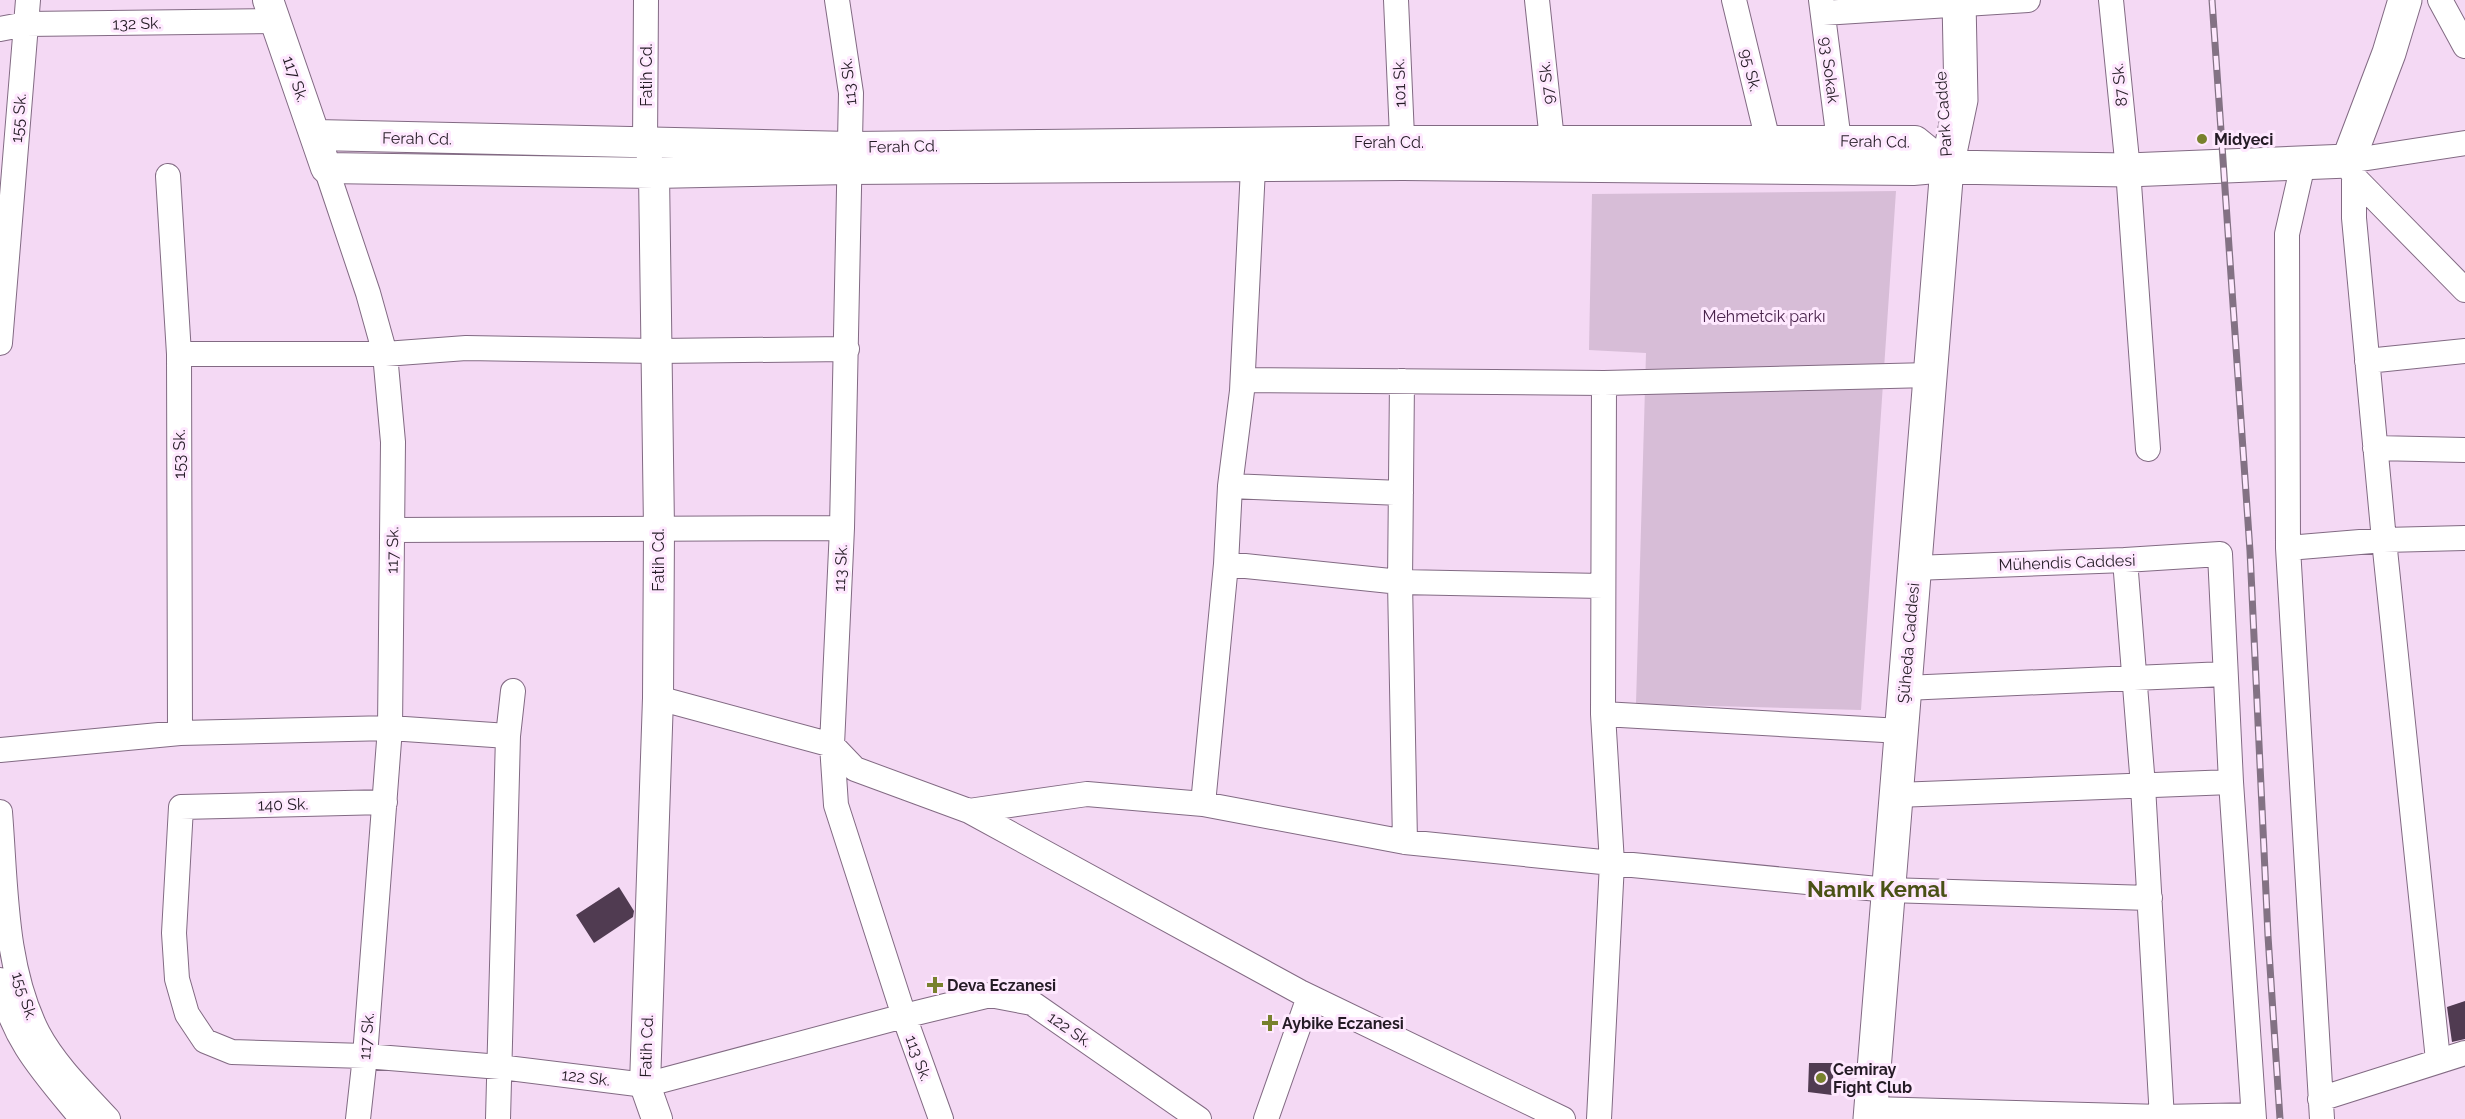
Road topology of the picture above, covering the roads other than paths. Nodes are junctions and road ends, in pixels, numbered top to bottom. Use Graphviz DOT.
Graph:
graph roads {
  1 [pos="27,0"];
  2 [pos="646,0"];
  3 [pos="837,0"];
  4 [pos="1396,0"];
  5 [pos="1536,0"];
  6 [pos="1734,0"];
  7 [pos="2028,0"];
  8 [pos="2111,0"];
  9 [pos="2405,0"];
  10 [pos="2440,0"];
  11 [pos="1949,3"];
  12 [pos="1822,6"];
  13 [pos="271,11"];
  14 [pos="26,24"];
  15 [pos="0,29"];
  16 [pos="2465,46"];
  17 [pos="316,135"];
  18 [pos="1768,141"];
  19 [pos="1839,141"];
  20 [pos="2465,143"];
  21 [pos="645,144"];
  22 [pos="1402,153"];
  23 [pos="1554,154"];
  24 [pos="850,158"];
  25 [pos="2303,164"];
  26 [pos="1947,167"];
  27 [pos="326,168"];
  28 [pos="1253,168"];
  29 [pos="2351,169"];
  30 [pos="2128,170"];
  31 [pos="654,173"];
  32 [pos="168,176"];
  33 [pos="6,195"];
  34 [pos="2465,290"];
  35 [pos="0,343"];
  36 [pos="847,349"];
  37 [pos="657,351"];
  38 [pos="2465,351"];
  39 [pos="179,354"];
  40 [pos="385,354"];
  41 [pos="2367,361"];
  42 [pos="1930,375"];
  43 [pos="1243,380"];
  44 [pos="1402,381"];
  45 [pos="1604,383"];
  46 [pos="2376,448"];
  47 [pos="2148,449"];
  48 [pos="2465,450"];
  49 [pos="1230,486"];
  50 [pos="1401,493"];
  51 [pos="842,528"];
  52 [pos="659,529"];
  53 [pos="393,530"];
  54 [pos="2465,538"];
  55 [pos="2384,540"];
  56 [pos="2288,548"];
  57 [pos="2124,560"];
  58 [pos="1226,564"];
  59 [pos="1914,568"];
  60 [pos="1400,582"];
  61 [pos="1604,586"];
  62 [pos="2226,674"];
  63 [pos="2134,677"];
  64 [pos="1905,687"];
  65 [pos="513,691"];
  66 [pos="658,698"];
  67 [pos="1603,714"];
  68 [pos="390,728"];
  69 [pos="1901,731"];
  70 [pos="180,734"];
  71 [pos="508,736"];
  72 [pos="832,745"];
  73 [pos="0,750"];
  74 [pos="2231,782"];
  75 [pos="2142,786"];
  76 [pos="1896,795"];
  77 [pos="385,802"];
  78 [pos="1203,804"];
  79 [pos="181,807"];
  80 [pos="969,811"];
  81 [pos="0,812"];
  82 [pos="1405,842"];
  83 [pos="1612,863"];
  84 [pos="1888,890"];
  85 [pos="2150,898"];
  86 [pos="0,980"];
  87 [pos="1309,997"];
  88 [pos="904,1016"];
  89 [pos="10,1039"];
  90 [pos="2465,1053"];
  91 [pos="365,1056"];
  92 [pos="2438,1060"];
  93 [pos="500,1067"];
  94 [pos="645,1085"];
  95 [pos="2321,1109"];
  96 [pos="1870,1114"];
  97 [pos="2254,1117"];
  98 [pos="2162,1118"];
  99 [pos="82,1119"];
  100 [pos="108,1119"];
  101 [pos="358,1119"];
  102 [pos="498,1119"];
  103 [pos="657,1119"];
  104 [pos="941,1119"];
  105 [pos="1199,1119"];
  106 [pos="1266,1119"];
  107 [pos="1563,1119"];
  108 [pos="1599,1119"];
  1 -- 14 [label="street, 155 Sk."];
  2 -- 21 [label="street, Fatih Cd."];
  3 -- 24 [label="street, 113 Sk."];
  4 -- 22 [label="street, 101 Sk."];
  5 -- 23 [label="street, 97 Sk."];
  6 -- 18 [label="street, 95 Sk."];
  7 -- 11 [label="street"];
  8 -- 30 [label="street, 87 Sk."];
  9 -- 29 [label="main road"];
  10 -- 16 [label="street"];
  11 -- 12 [label="street"];
  11 -- 26 [label="main road, Park Cadde"];
  12 -- 19 [label="street, 93 Sokak"];
  13 -- 14 [label="street, 132 Sk."];
  13 -- 17 [label="street, 117 Sk."];
  14 -- 15 [label="street, 132 Sk."];
  14 -- 33 [label="street, 155 Sk."];
  17 -- 21 [label="street, Ferah Cd."];
  17 -- 27 [label="street, 117 Sk."];
  18 -- 19 [label="street, Ferah Cd."];
  18 -- 23 [label="street, Ferah Cd."];
  19 -- 26 [label="street, Ferah Cd."];
  20 -- 29 [label="street"];
  21 -- 24 [label="street, Ferah Cd."];
  21 -- 31 [label="street, Fatih Cd."];
  22 -- 23 [label="street, Ferah Cd."];
  22 -- 24 [label="street, Ferah Cd."];
  22 -- 28 [label="street, Ferah Cd."];
  23 -- 26 [label="street, Ferah Cd."];
  24 -- 28 [label="street, Ferah Cd."];
  24 -- 31 [label="street, Ferah Cd."];
  24 -- 36 [label="street, 113 Sk."];
  25 -- 29 [label="main road"];
  25 -- 30 [label="main road"];
  25 -- 56 [label="street"];
  26 -- 30 [label="main road"];
  26 -- 42 [label="main road, Şüheda Caddesi"];
  27 -- 31 [label="street, Ferah Cd."];
  27 -- 40 [label="street, 117 Sk."];
  28 -- 43 [label="street"];
  29 -- 34 [label="street"];
  29 -- 41 [label="street"];
  30 -- 47 [label="street, 87 Sk."];
  31 -- 37 [label="street, Fatih Cd."];
  32 -- 39 [label="street, 153 Sk."];
  33 -- 35 [label="street, 155 Sk."];
  36 -- 37 [label="street"];
  36 -- 51 [label="street, 113 Sk."];
  37 -- 40 [label="street"];
  37 -- 52 [label="street, Fatih Cd."];
  38 -- 41 [label="street"];
  39 -- 40 [label="street"];
  39 -- 70 [label="street, 153 Sk."];
  40 -- 53 [label="street, 117 Sk."];
  41 -- 46 [label="street"];
  42 -- 45 [label="street"];
  42 -- 59 [label="main road, Şüheda Caddesi"];
  43 -- 44 [label="street"];
  43 -- 49 [label="street"];
  44 -- 45 [label="street"];
  44 -- 50 [label="street"];
  45 -- 61 [label="street"];
  46 -- 48 [label="street"];
  46 -- 55 [label="street"];
  49 -- 50 [label="street"];
  49 -- 58 [label="street"];
  50 -- 60 [label="street"];
  51 -- 52 [label="street"];
  51 -- 72 [label="street, 113 Sk."];
  52 -- 53 [label="street"];
  52 -- 66 [label="street, Fatih Cd."];
  53 -- 68 [label="street, 117 Sk."];
  54 -- 55 [label="street"];
  55 -- 56 [label="street"];
  55 -- 92 [label="street"];
  56 -- 95 [label="street"];
  57 -- 59 [label="street, Mühendis Caddesi"];
  57 -- 62 [label="street, Mühendis Caddesi"];
  57 -- 63 [label="street"];
  58 -- 60 [label="street"];
  58 -- 78 [label="street"];
  59 -- 64 [label="main road, Şüheda Caddesi"];
  60 -- 61 [label="street"];
  60 -- 82 [label="street"];
  61 -- 67 [label="street"];
  62 -- 63 [label="street"];
  62 -- 74 [label="street"];
  63 -- 64 [label="street"];
  63 -- 75 [label="street"];
  64 -- 69 [label="main road, Şüheda Caddesi"];
  65 -- 71 [label="street"];
  66 -- 72 [label="street"];
  66 -- 94 [label="street, Fatih Cd."];
  67 -- 69 [label="street"];
  67 -- 83 [label="street"];
  68 -- 70 [label="street"];
  68 -- 71 [label="street"];
  68 -- 77 [label="street, 117 Sk."];
  69 -- 76 [label="main road, Şüheda Caddesi"];
  70 -- 73 [label="street"];
  71 -- 93 [label="street"];
  72 -- 80 [label="street"];
  72 -- 88 [label="street, 113 Sk."];
  74 -- 75 [label="street"];
  74 -- 97 [label="street"];
  75 -- 76 [label="street"];
  75 -- 85 [label="street"];
  76 -- 84 [label="main road, Şüheda Caddesi"];
  77 -- 79 [label="street, 140 Sk."];
  77 -- 91 [label="street, 117 Sk."];
  78 -- 80 [label="street"];
  78 -- 82 [label="street"];
  79 -- 91 [label="street, 122 Sk."];
  80 -- 87 [label="street"];
  81 -- 100 [label="street, 155 Sk."];
  82 -- 83 [label="street"];
  83 -- 84 [label="street"];
  83 -- 108 [label="street"];
  84 -- 85 [label="street"];
  84 -- 96 [label="main road, Şüheda Caddesi"];
  85 -- 98 [label="street"];
  86 -- 89 [label="street, 155 Sk."];
  87 -- 106 [label="street"];
  87 -- 107 [label="street"];
  88 -- 94 [label="street, 122 Sk."];
  88 -- 104 [label="street, 113 Sk."];
  88 -- 105 [label="street, 122 Sk."];
  89 -- 99 [label="street, 155 Sk."];
  90 -- 92 [label="street"];
  91 -- 93 [label="street, 122 Sk."];
  91 -- 101 [label="street, 117 Sk."];
  92 -- 95 [label="street"];
  93 -- 94 [label="street, 122 Sk."];
  93 -- 102 [label="street"];
  94 -- 103 [label="street, Fatih Cd."];
  96 -- 98 [label="street"];
  97 -- 98 [label="street"];
}
